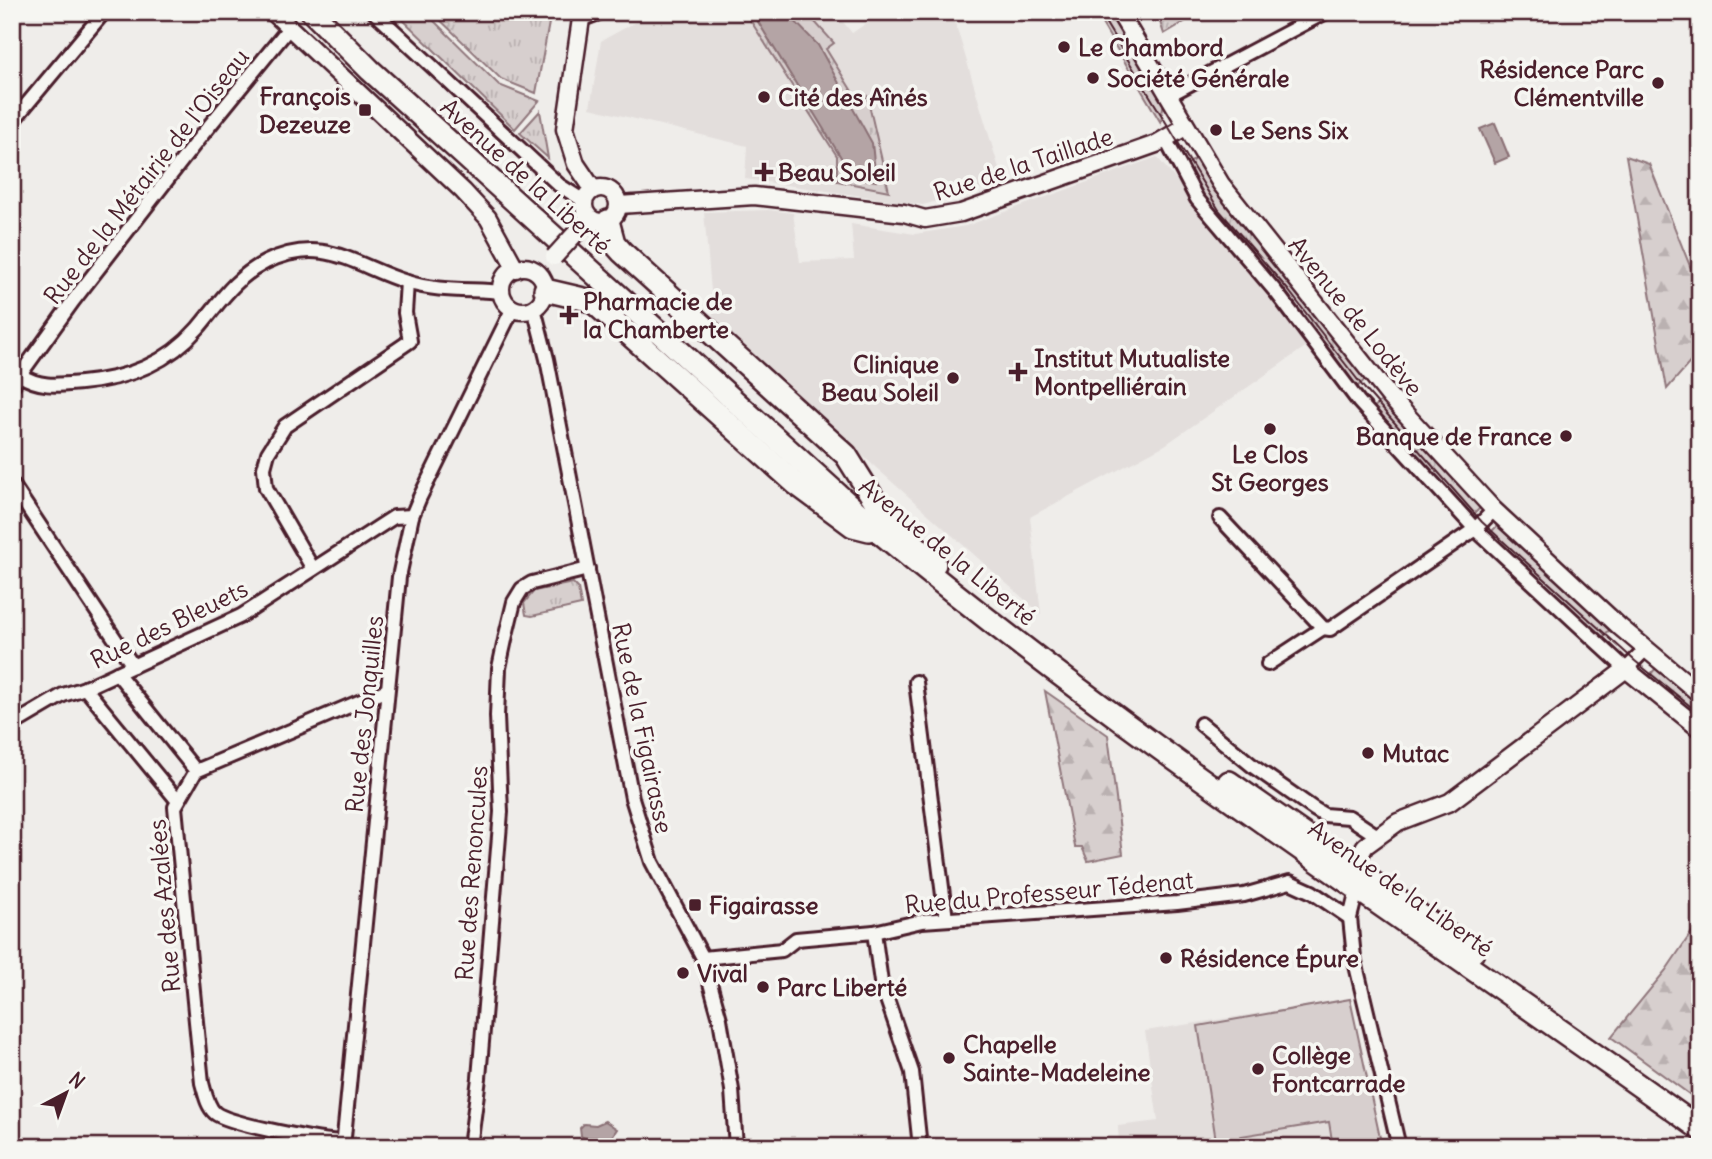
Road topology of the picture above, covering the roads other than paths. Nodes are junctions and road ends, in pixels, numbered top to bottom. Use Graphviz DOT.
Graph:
graph roads {
  1 [pos="104,12"];
  2 [pos="273,12"];
  3 [pos="312,12"];
  4 [pos="374,12"];
  5 [pos="601,12"];
  6 [pos="1119,12"];
  7 [pos="1326,12"];
  8 [pos="581,16"];
  9 [pos="289,28"];
  10 [pos="1169,95"];
  11 [pos="12,122"];
  12 [pos="1185,127"];
  13 [pos="1166,140"];
  14 [pos="589,195"];
  15 [pos="600,217"];
  16 [pos="516,269"];
  17 [pos="407,282"];
  18 [pos="539,290"];
  19 [pos="502,292"];
  20 [pos="513,309"];
  21 [pos="16,380"];
  22 [pos="12,484"];
  23 [pos="1494,510"];
  24 [pos="412,516"];
  25 [pos="1220,518"];
  26 [pos="1475,529"];
  27 [pos="878,531"];
  28 [pos="313,569"];
  29 [pos="587,569"];
  30 [pos="955,595"];
  31 [pos="1323,628"];
  32 [pos="1646,649"];
  33 [pos="1268,664"];
  34 [pos="133,666"];
  35 [pos="1626,669"];
  36 [pos="117,673"];
  37 [pos="916,682"];
  38 [pos="85,688"];
  39 [pos="387,690"];
  40 [pos="1700,694"];
  41 [pos="1201,724"];
  42 [pos="12,725"];
  43 [pos="1700,729"];
  44 [pos="1135,732"];
  45 [pos="196,771"];
  46 [pos="177,800"];
  47 [pos="1379,837"];
  48 [pos="1355,865"];
  49 [pos="1357,890"];
  50 [pos="1350,918"];
  51 [pos="946,919"];
  52 [pos="874,932"];
  53 [pos="703,958"];
  54 [pos="1607,1062"];
  55 [pos="1700,1129"];
  56 [pos="344,1145"];
  57 [pos="470,1147"];
  58 [pos="736,1147"];
  59 [pos="920,1147"];
  60 [pos="1399,1147"];
  1 -- 11 [label="street"];
  2 -- 9 [label="street"];
  3 -- 27 [label="main road, Avenue de la Liberté"];
  4 -- 14 [label="street"];
  5 -- 8 [label="street"];
  6 -- 10 [label="street, Avenue de Lodève"];
  7 -- 10 [label="street"];
  8 -- 14 [label="street"];
  9 -- 16 [label="street"];
  9 -- 21 [label="street, Rue de la Métairie de l'Oiseau"];
  10 -- 12 [label="street, Avenue de Lodève"];
  12 -- 13 [label="street, Rue de la Taillade"];
  12 -- 23 [label="street, Avenue de Lodève"];
  13 -- 15 [label="street, Rue de la Taillade"];
  13 -- 26 [label="street, Avenue de Lodève"];
  14 -- 15 [label="street"];
  14 -- 15 [label="street"];
  15 -- 18 [label="street, bridge"];
  15 -- 30 [label="main road"];
  16 -- 18 [label="street"];
  16 -- 19 [label="street"];
  17 -- 19 [label="street"];
  17 -- 21 [label="street"];
  17 -- 28 [label="street"];
  18 -- 20 [label="street"];
  18 -- 27 [label="main road"];
  18 -- 29 [label="street, Rue de la Figairasse"];
  19 -- 20 [label="street"];
  20 -- 24 [label="street, Rue des Jonquilles"];
  22 -- 34 [label="street"];
  23 -- 26 [label="street"];
  23 -- 32 [label="street, Avenue de Lodève"];
  24 -- 28 [label="street, Rue des Bleuets"];
  24 -- 39 [label="street, Rue des Jonquilles"];
  25 -- 31 [label="street"];
  26 -- 31 [label="street"];
  26 -- 35 [label="street, Avenue de Lodève"];
  27 -- 30 [label="main road, Avenue de la Liberté"];
  28 -- 34 [label="street, Rue des Bleuets"];
  29 -- 53 [label="street, Rue de la Figairasse"];
  29 -- 57 [label="street, Rue des Renoncules"];
  30 -- 44 [label="main road, Avenue de la Liberté"];
  31 -- 33 [label="street"];
  32 -- 35 [label="street"];
  32 -- 40 [label="street, Avenue de Lodève"];
  34 -- 36 [label="street, Rue des Bleuets"];
  35 -- 43 [label="street, Avenue de Lodève"];
  35 -- 47 [label="street"];
  36 -- 38 [label="street, Rue des Bleuets"];
  36 -- 45 [label="street"];
  37 -- 51 [label="street"];
  38 -- 42 [label="street, Rue des Bleuets"];
  38 -- 46 [label="street"];
  39 -- 45 [label="street"];
  39 -- 56 [label="street, Rue des Jonquilles"];
  41 -- 47 [label="street"];
  44 -- 48 [label="main road, Avenue de la Liberté"];
  44 -- 49 [label="main road, Avenue de la Liberté"];
  45 -- 46 [label="street, Rue des Azalées"];
  46 -- 56 [label="street, Rue des Azalées"];
  47 -- 48 [label="street"];
  48 -- 49 [label="street"];
  48 -- 54 [label="main road, Avenue de la Liberté"];
  49 -- 50 [label="street"];
  49 -- 54 [label="main road, Avenue de la Liberté"];
  50 -- 51 [label="street, Rue du Professeur Tédenat"];
  50 -- 60 [label="street"];
  51 -- 52 [label="street, Rue du Professeur Tédenat"];
  52 -- 53 [label="street, Rue du Professeur Tédenat"];
  52 -- 59 [label="street"];
  53 -- 58 [label="street, Rue de la Figairasse"];
  54 -- 55 [label="main road, Avenue de la Liberté"];
}
